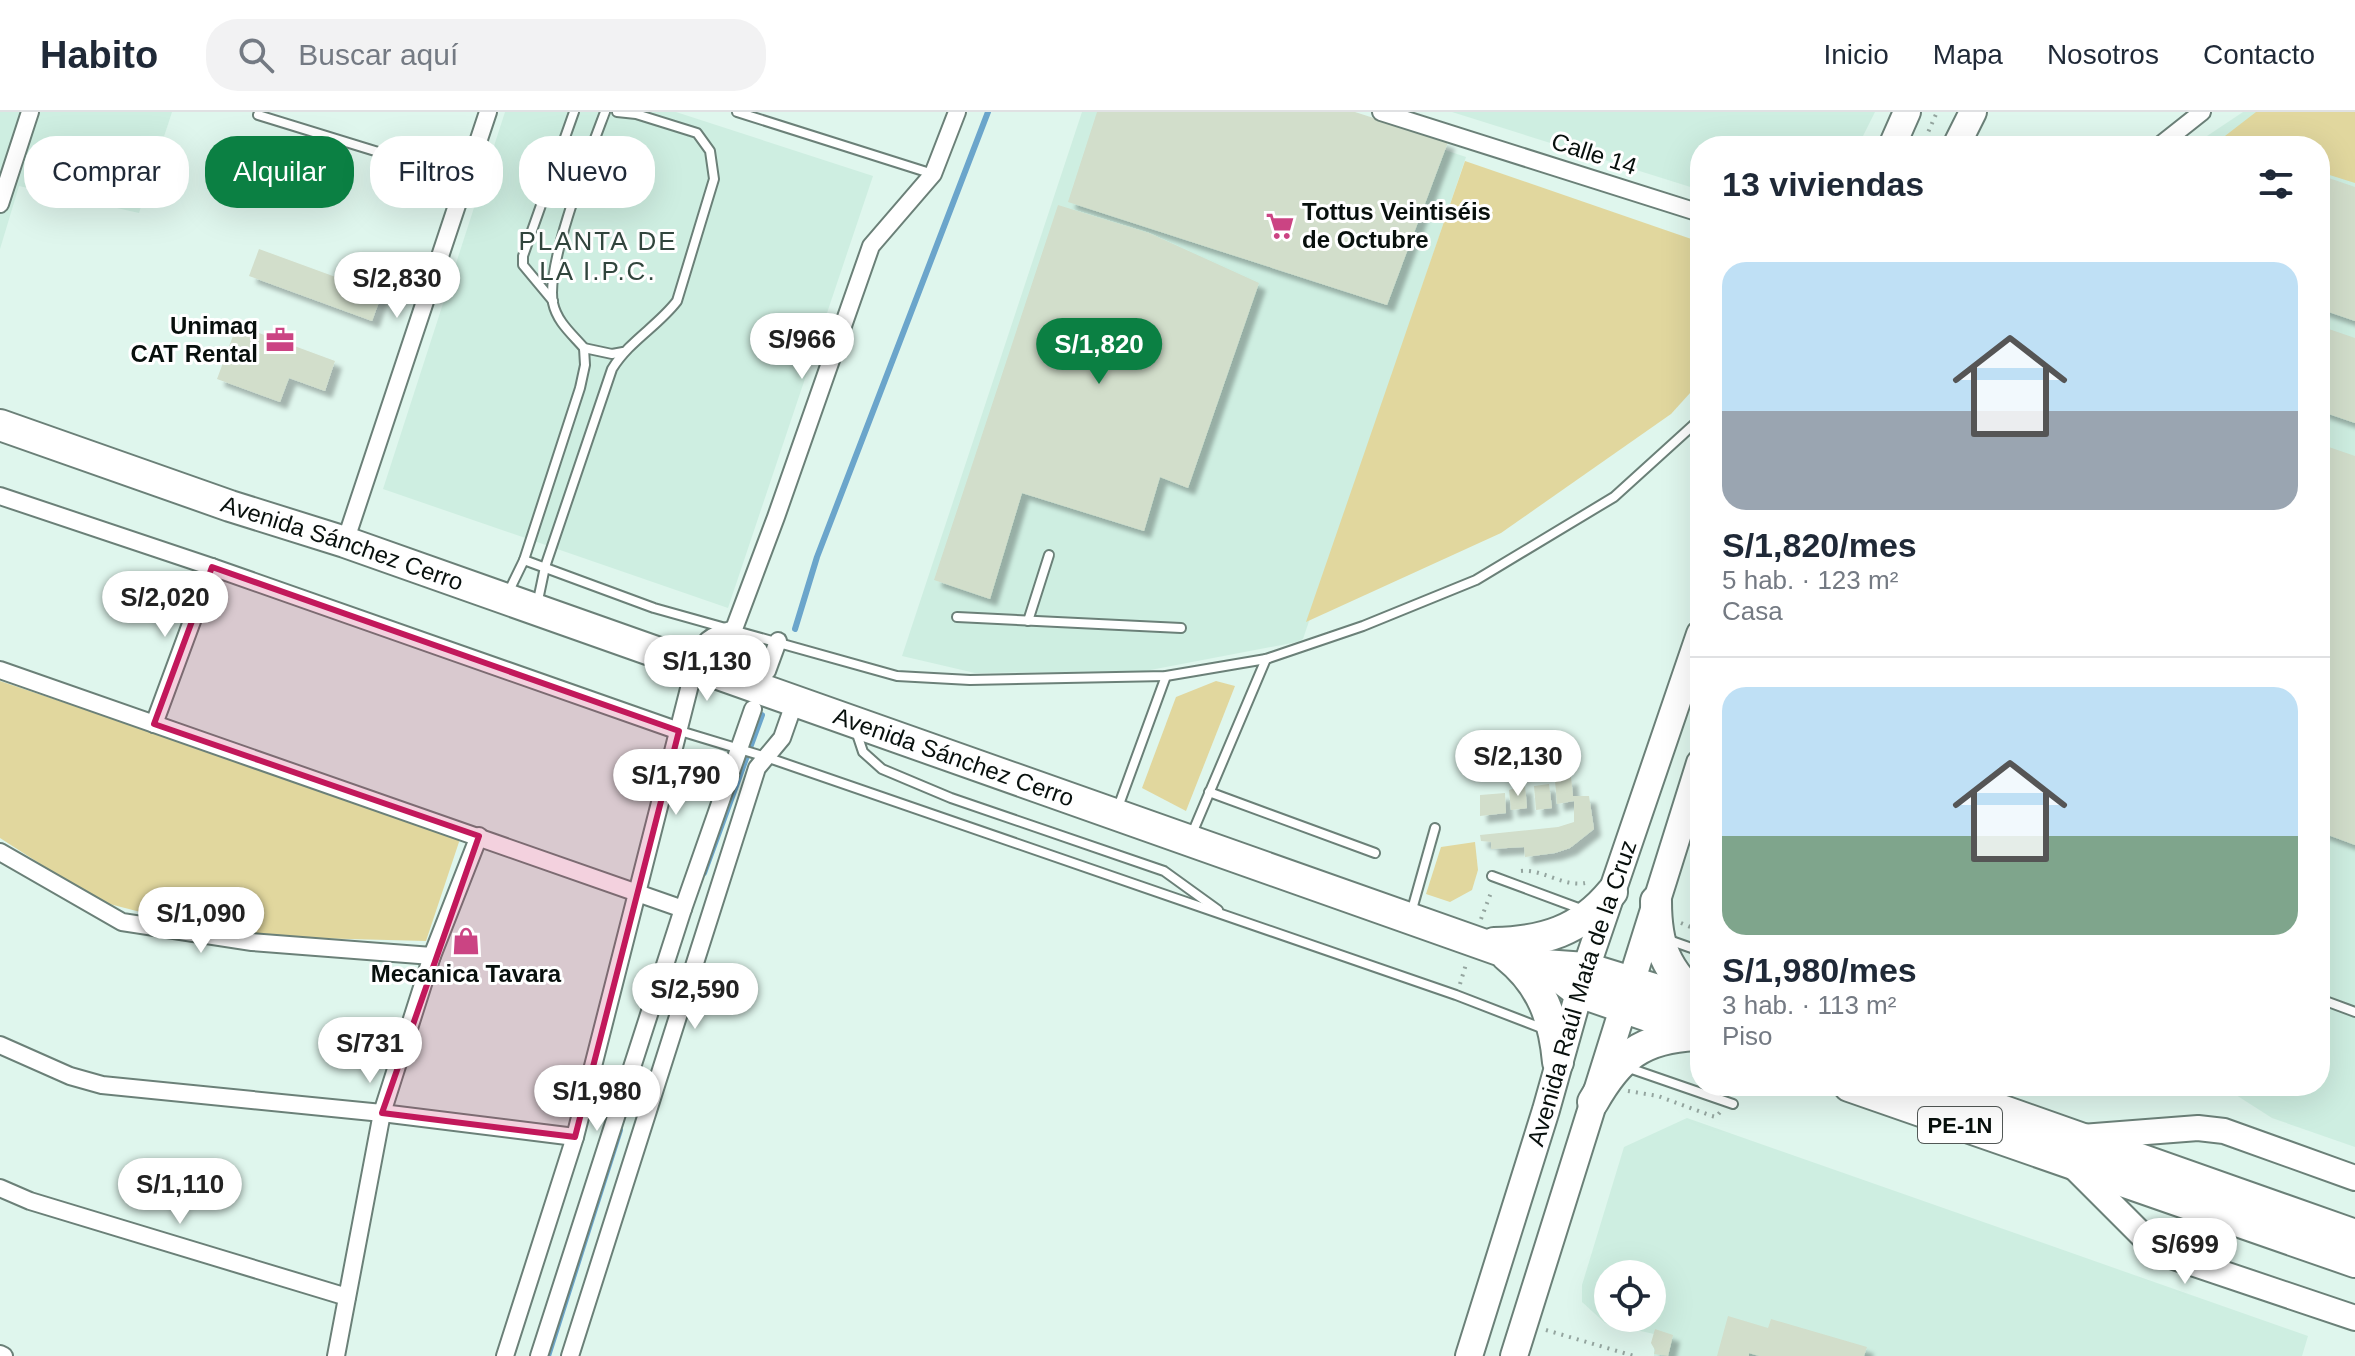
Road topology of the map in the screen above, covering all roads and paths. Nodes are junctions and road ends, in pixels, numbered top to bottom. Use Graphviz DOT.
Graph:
graph roads {
  1 [pos="30,112"];
  2 [pos="488,112"];
  3 [pos="574,112"];
  4 [pos="605,112"];
  5 [pos="617,112"];
  6 [pos="737,112"];
  7 [pos="957,112"];
  8 [pos="1381,112"];
  9 [pos="1907,112"];
  10 [pos="1937,112"];
  11 [pos="1973,112"];
  12 [pos="2202,112"];
  13 [pos="258,115"];
  14 [pos="480,136"];
  15 [pos="1896,136"];
  16 [pos="1926,136"];
  17 [pos="1961,136"];
  18 [pos="2172,136"];
  19 [pos="370,149"];
  20 [pos="933,174"];
  21 [pos="0,204"];
  22 [pos="456,208"];
  23 [pos="1690,210"];
  24 [pos="553,301"];
  25 [pos="584,348"];
  26 [pos="623,352"];
  27 [pos="0,425"];
  28 [pos="1690,428"];
  29 [pos="0,496"];
  30 [pos="345,542"];
  31 [pos="1049,555"];
  32 [pos="524,560"];
  33 [pos="212,567"];
  34 [pos="545,567"];
  35 [pos="505,598"];
  36 [pos="536,609"];
  37 [pos="957,617"];
  38 [pos="1028,621"];
  39 [pos="1181,628"];
  40 [pos="734,629"];
  41 [pos="778,641"];
  42 [pos="1266,659"];
  43 [pos="1690,664"];
  44 [pos="695,665"];
  45 [pos="0,670"];
  46 [pos="767,671"];
  47 [pos="1166,676"];
  48 [pos="1679,696"];
  49 [pos="795,701"];
  50 [pos="753,709"];
  51 [pos="856,722"];
  52 [pos="154,724"];
  53 [pos="679,731"];
  54 [pos="738,748"];
  55 [pos="766,757"];
  56 [pos="1690,773"];
  57 [pos="1209,792"];
  58 [pos="1690,794"];
  59 [pos="1115,814"];
  60 [pos="1435,828"];
  61 [pos="479,836"];
  62 [pos="1189,840"];
  63 [pos="0,852"];
  64 [pos="1375,853"];
  65 [pos="1495,878"];
  66 [pos="635,894"];
  67 [pos="1598,896"];
  68 [pos="1656,901"];
  69 [pos="683,909"];
  70 [pos="1225,915"];
  71 [pos="1409,917"];
  72 [pos="1657,936"];
  73 [pos="1491,947"];
  74 [pos="1690,948"];
  75 [pos="432,956"];
  76 [pos="1582,980"];
  77 [pos="1690,991"];
  78 [pos="1627,994"];
  79 [pos="1690,1001"];
  80 [pos="2330,1003"];
  81 [pos="2355,1012"];
  82 [pos="1690,1029"];
  83 [pos="1690,1035"];
  84 [pos="0,1045"];
  85 [pos="1556,1048"];
  86 [pos="1620,1078"];
  87 [pos="1690,1094"];
  88 [pos="1698,1096"];
  89 [pos="1884,1096"];
  90 [pos="1955,1096"];
  91 [pos="1593,1102"];
  92 [pos="1729,1103"];
  93 [pos="382,1113"];
  94 [pos="575,1137"];
  95 [pos="2074,1151"];
  96 [pos="2355,1178"];
  97 [pos="0,1188"];
  98 [pos="2355,1235"];
  99 [pos="2355,1262"];
  100 [pos="347,1297"];
  101 [pos="2355,1318"];
  102 [pos="1540,1328"];
  103 [pos="336,1356"];
  104 [pos="505,1356"];
  105 [pos="539,1356"];
  106 [pos="570,1356"];
  107 [pos="1469,1356"];
  108 [pos="1514,1356"];
  109 [pos="1634,1356"];
  1 -- 21 [label="street"];
  2 -- 14 [label="street"];
  3 -- 24 [label="lane"];
  4 -- 24 [label="lane"];
  5 -- 26 [label="lane"];
  6 -- 20 [label="lane"];
  7 -- 20 [label="street"];
  8 -- 23 [label="street, Calle 14"];
  9 -- 15 [label="main road"];
  10 -- 16 [label="path"];
  11 -- 17 [label="main road"];
  12 -- 18 [label="street"];
  13 -- 19 [label="lane"];
  20 -- 40 [label="street"];
  22 -- 30 [label="street"];
  24 -- 25 [label="lane"];
  25 -- 26 [label="lane"];
  25 -- 32 [label="lane"];
  26 -- 34 [label="lane"];
  27 -- 30 [label="highway, Avenida Sánchez Cerro"];
  28 -- 42 [label="lane"];
  29 -- 33 [label="street"];
  30 -- 35 [label="highway, Avenida Sánchez Cerro"];
  31 -- 38 [label="lane"];
  32 -- 34 [label="lane"];
  32 -- 35 [label="lane"];
  33 -- 52 [label="street"];
  33 -- 53 [label="street"];
  34 -- 36 [label="lane"];
  34 -- 40 [label="lane"];
  35 -- 36 [label="highway, Avenida Sánchez Cerro"];
  36 -- 44 [label="highway, Avenida Sánchez Cerro"];
  37 -- 38 [label="lane"];
  38 -- 39 [label="lane"];
  40 -- 41 [label="lane"];
  40 -- 44 [label="street"];
  41 -- 46 [label="street"];
  41 -- 47 [label="lane"];
  42 -- 47 [label="lane"];
  42 -- 57 [label="lane"];
  43 -- 48 [label="main road, Avenida Raúl Mata de la Cruz"];
  44 -- 49 [label="highway, Avenida Sánchez Cerro"];
  44 -- 53 [label="street"];
  45 -- 52 [label="street"];
  47 -- 59 [label="lane"];
  48 -- 56 [label="main road"];
  48 -- 67 [label="main road, Avenida Raúl Mata de la Cruz"];
  49 -- 51 [label="highway, Avenida Sánchez Cerro"];
  49 -- 55 [label="street"];
  50 -- 54 [label="street"];
  51 -- 59 [label="highway, Avenida Sánchez Cerro"];
  51 -- 70 [label="lane"];
  52 -- 61 [label="street"];
  53 -- 54 [label="lane"];
  53 -- 66 [label="street"];
  54 -- 55 [label="lane"];
  54 -- 69 [label="street"];
  55 -- 70 [label="lane"];
  55 -- 106 [label="street"];
  57 -- 62 [label="lane"];
  57 -- 64 [label="lane"];
  58 -- 68 [label="main road, Avenida Raúl Mata de la Cruz"];
  59 -- 62 [label="highway, Avenida Sánchez Cerro"];
  60 -- 71 [label="lane"];
  61 -- 66 [label="street"];
  61 -- 75 [label="street"];
  62 -- 71 [label="highway, Avenida Sánchez Cerro"];
  63 -- 75 [label="street"];
  65 -- 67 [label="lane"];
  65 -- 67 [label="path"];
  66 -- 69 [label="street"];
  66 -- 94 [label="street"];
  67 -- 73 [label="highway"];
  67 -- 76 [label="main road, Avenida Raúl Mata de la Cruz"];
  68 -- 72 [label="highway"];
  68 -- 78 [label="main road, Avenida Raúl Mata de la Cruz"];
  69 -- 105 [label="street"];
  70 -- 85 [label="lane"];
  71 -- 73 [label="highway, Avenida Sánchez Cerro"];
  72 -- 74 [label="lane"];
  72 -- 77 [label="highway"];
  73 -- 76 [label="highway, Avenida Sánchez Cerro"];
  73 -- 85 [label="highway"];
  75 -- 93 [label="street"];
  76 -- 78 [label="highway, Avenida Sánchez Cerro"];
  76 -- 85 [label="main road, Avenida Raúl Mata de la Cruz"];
  78 -- 79 [label="highway, Avenida Sánchez Cerro"];
  78 -- 82 [label="highway, Avenida Sánchez Cerro"];
  78 -- 91 [label="main road, Avenida Raúl Mata de la Cruz"];
  80 -- 81 [label="lane"];
  83 -- 86 [label="highway"];
  84 -- 93 [label="street"];
  85 -- 107 [label="main road, Avenida Raúl Mata de la Cruz"];
  86 -- 87 [label="lane"];
  86 -- 91 [label="highway"];
  86 -- 92 [label="path"];
  88 -- 92 [label="lane"];
  89 -- 95 [label="highway, PE-1N"];
  90 -- 95 [label="highway, PE-1N"];
  91 -- 108 [label="main road, Avenida Raúl Mata de la Cruz"];
  93 -- 94 [label="street"];
  93 -- 100 [label="street"];
  94 -- 104 [label="street"];
  95 -- 96 [label="main road"];
  95 -- 98 [label="highway, PE-1N"];
  95 -- 99 [label="highway, PE-1N"];
  95 -- 101 [label="main road"];
  97 -- 100 [label="street"];
  100 -- 103 [label="street"];
  102 -- 109 [label="path"];
}
